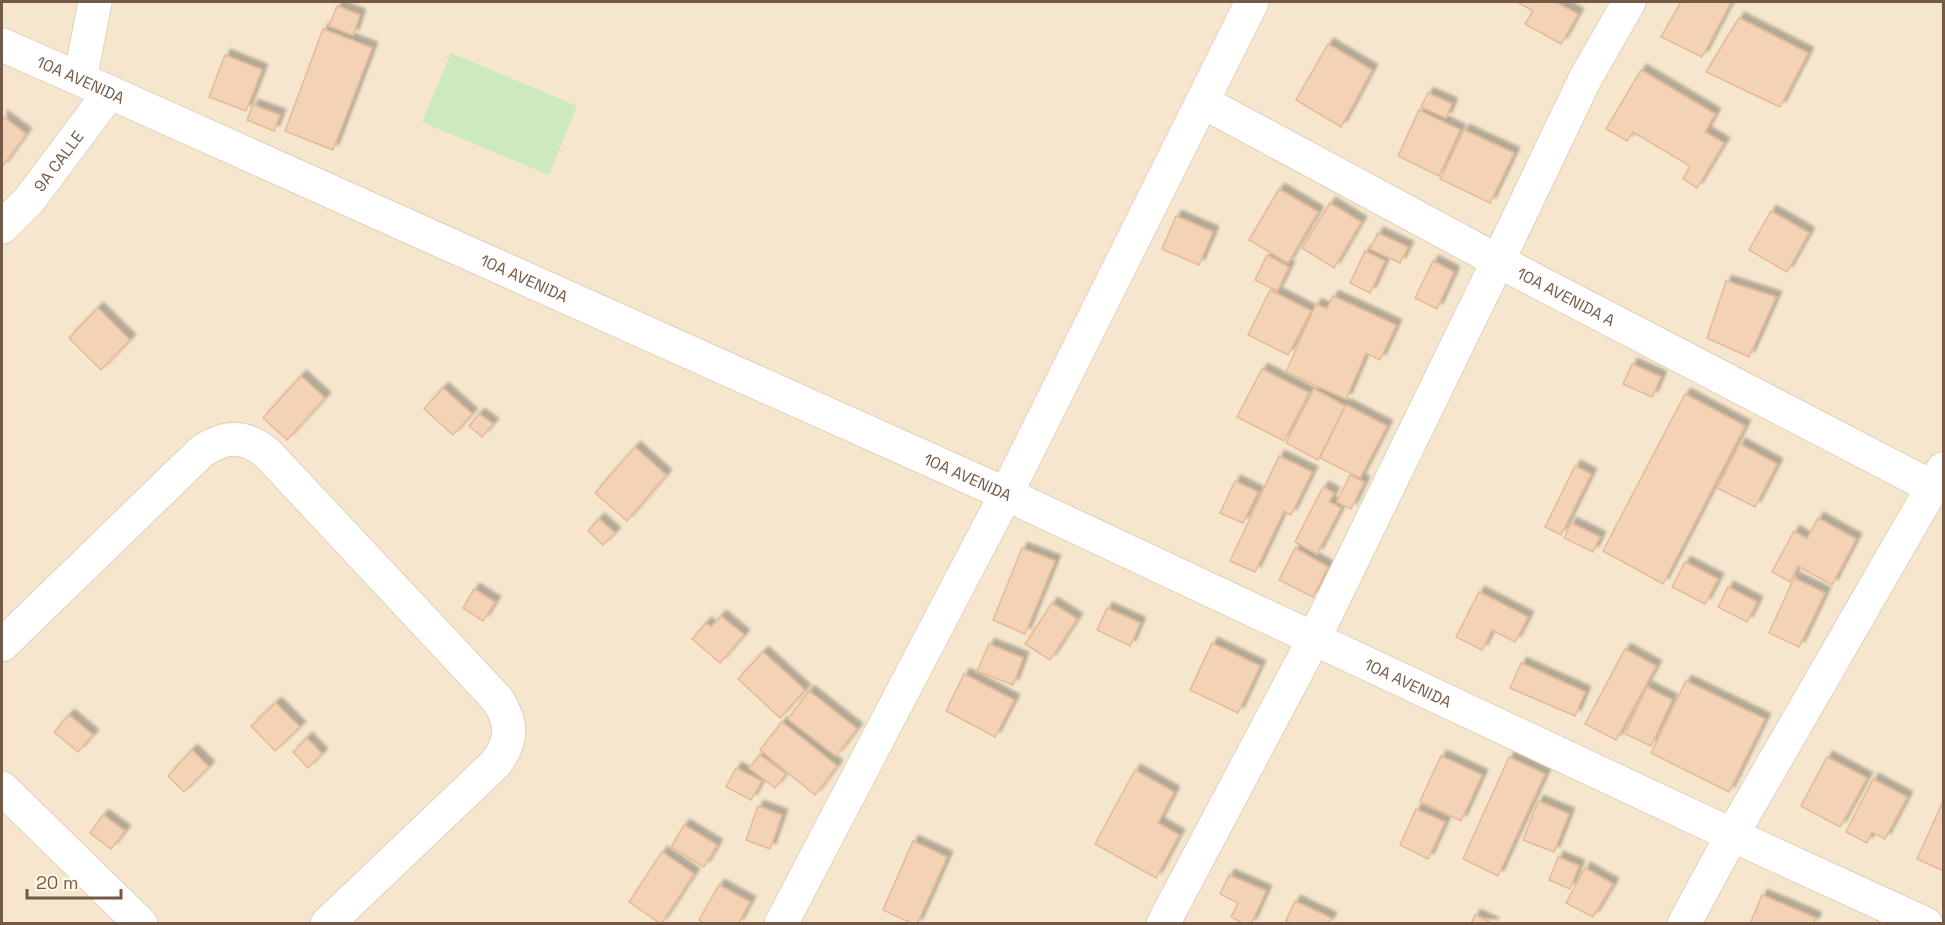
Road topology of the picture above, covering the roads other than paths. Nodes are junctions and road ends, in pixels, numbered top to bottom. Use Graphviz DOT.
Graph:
graph roads {
  1 [pos="95,2"];
  2 [pos="1252,2"];
  3 [pos="1629,2"];
  4 [pos="2,45"];
  5 [pos="80,79"];
  6 [pos="110,92"];
  7 [pos="1203,102"];
  8 [pos="2,227"];
  9 [pos="1498,261"];
  10 [pos="1938,478"];
  11 [pos="1006,494"];
  12 [pos="1314,639"];
  13 [pos="2,645"];
  14 [pos="2,788"];
  15 [pos="1732,835"];
  16 [pos="788,921"];
  17 [pos="141,924"];
  18 [pos="327,924"];
  19 [pos="1163,924"];
  20 [pos="1684,924"];
  21 [pos="1926,924"];
  1 -- 5 [label="street"];
  2 -- 7 [label="street"];
  3 -- 9 [label="street"];
  4 -- 5 [label="street, 10A AVENIDA"];
  5 -- 6 [label="street, 10A AVENIDA"];
  6 -- 8 [label="street, 9A CALLE"];
  6 -- 11 [label="street, 10A AVENIDA"];
  7 -- 9 [label="street, 10A AVENIDA A"];
  7 -- 11 [label="street"];
  9 -- 10 [label="street, 10A AVENIDA A"];
  9 -- 12 [label="street"];
  10 -- 15 [label="street"];
  11 -- 12 [label="street, 10A AVENIDA"];
  11 -- 16 [label="street"];
  12 -- 15 [label="street, 10A AVENIDA"];
  12 -- 19 [label="street"];
  13 -- 18 [label="street"];
  14 -- 17 [label="street"];
  15 -- 20 [label="street"];
  15 -- 21 [label="street, 10A AVENIDA"];
}
